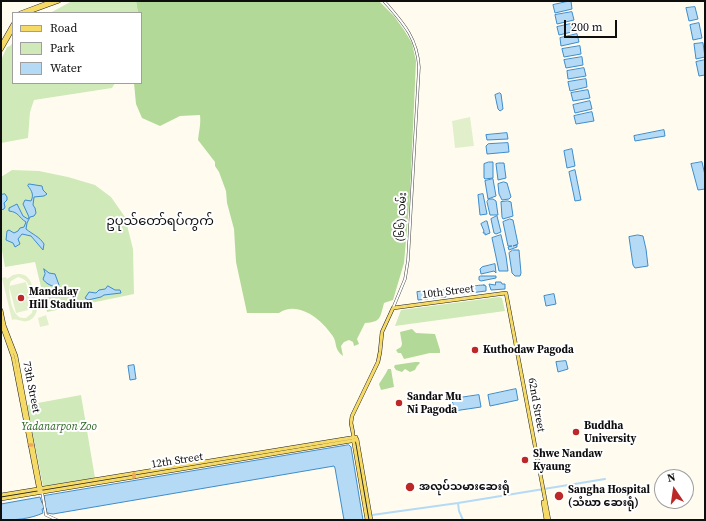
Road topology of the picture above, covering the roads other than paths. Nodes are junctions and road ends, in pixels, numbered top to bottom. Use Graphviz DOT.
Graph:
graph roads {
  1 [pos="52,1"];
  2 [pos="59,1"];
  3 [pos="384,1"];
  4 [pos="23,12"];
  5 [pos="29,12"];
  6 [pos="12,26"];
  7 [pos="12,31"];
  8 [pos="1,45"];
  9 [pos="1,50"];
  10 [pos="505,294"];
  11 [pos="393,308"];
  12 [pos="1,310"];
  13 [pos="1,323"];
  14 [pos="355,439"];
  15 [pos="31,445"];
  16 [pos="41,492"];
  17 [pos="1,495"];
  18 [pos="1,499"];
  19 [pos="57,520"];
  20 [pos="367,520"];
  21 [pos="371,520"];
  22 [pos="547,520"];
  1 -- 4 [label="main road"];
  2 -- 5 [label="main road"];
  3 -- 11 [label="street, (၆၆) လမ်း"];
  6 -- 8 [label="main road"];
  7 -- 9 [label="main road"];
  10 -- 11 [label="main road, 10th Street"];
  10 -- 22 [label="main road, 62nd Street"];
  11 -- 14 [label="main road, (၆၆) လမ်း"];
  12 -- 15 [label="main road, 73th Street"];
  13 -- 15 [label="main road, 73th Street"];
  14 -- 16 [label="main road, 12th Street"];
  14 -- 20 [label="main road, (၆၆) လမ်း"];
  14 -- 21 [label="main road, (၆၆) လမ်း"];
  15 -- 16 [label="main road, 73th Street"];
  16 -- 17 [label="main road, 12th Street"];
  16 -- 18 [label="main road, 12th Street"];
  16 -- 19 [label="street"];
}
